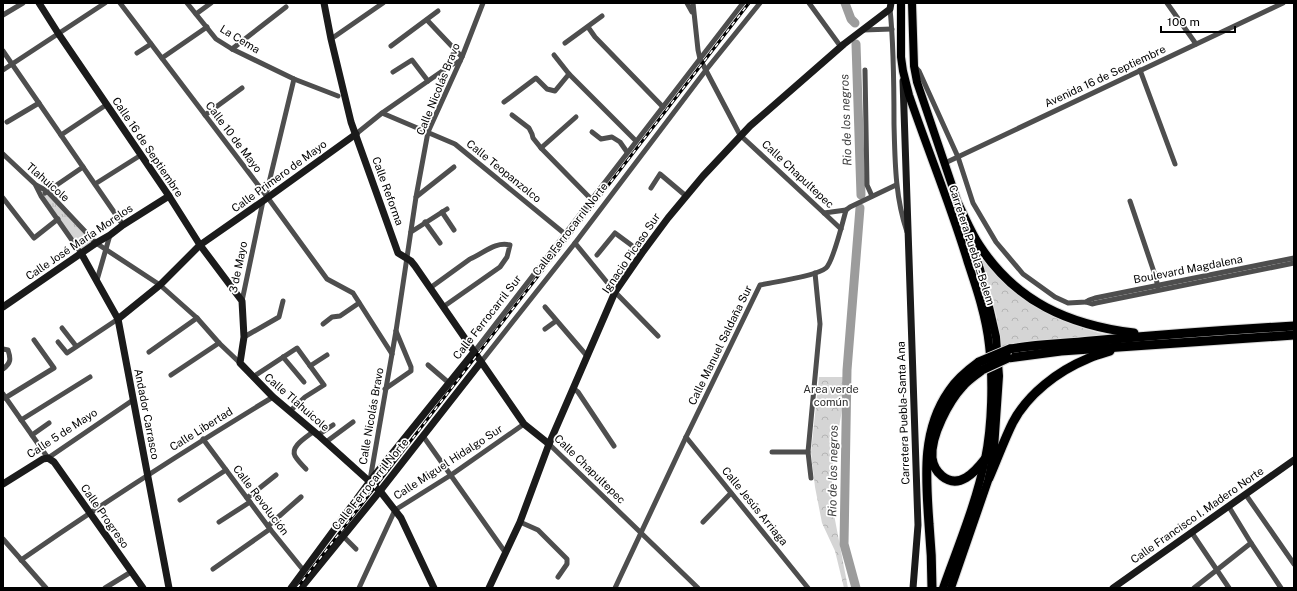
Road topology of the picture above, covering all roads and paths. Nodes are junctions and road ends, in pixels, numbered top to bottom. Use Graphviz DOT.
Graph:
graph roads {
  1 [pos="24,3"];
  2 [pos="39,3"];
  3 [pos="105,3"];
  4 [pos="120,3"];
  5 [pos="187,3"];
  6 [pos="211,3"];
  7 [pos="324,3"];
  8 [pos="383,3"];
  9 [pos="483,3"];
  10 [pos="687,3"];
  11 [pos="693,3"];
  12 [pos="743,3"];
  13 [pos="760,3"];
  14 [pos="809,3"];
  15 [pos="902,3"];
  16 [pos="912,3"];
  17 [pos="1167,3"];
  18 [pos="1283,3"];
  19 [pos="890,6"];
  20 [pos="286,7"];
  21 [pos="438,11"];
  22 [pos="196,14"];
  23 [pos="694,14"];
  24 [pos="3,15"];
  25 [pos="602,16"];
  26 [pos="427,20"];
  27 [pos="207,27"];
  28 [pos="588,27"];
  29 [pos="892,29"];
  30 [pos="863,30"];
  31 [pos="58,33"];
  32 [pos="330,39"];
  33 [pos="565,42"];
  34 [pos="151,44"];
  35 [pos="1196,44"];
  36 [pos="391,46"];
  37 [pos="841,47"];
  38 [pos="232,48"];
  39 [pos="3,51"];
  40 [pos="136,53"];
  41 [pos="554,55"];
  42 [pos="162,58"];
  43 [pos="461,59"];
  44 [pos="700,59"];
  45 [pos="12,64"];
  46 [pos="914,66"];
  47 [pos="3,70"];
  48 [pos="706,70"];
  49 [pos="865,70"];
  50 [pos="1140,70"];
  51 [pos="903,71"];
  52 [pos="393,72"];
  53 [pos="570,74"];
  54 [pos="294,79"];
  55 [pos="428,81"];
  56 [pos="242,88"];
  57 [pos="338,96"];
  58 [pos="504,102"];
  59 [pos="39,103"];
  60 [pos="106,104"];
  61 [pos="663,107"];
  62 [pos="382,113"];
  63 [pos="205,115"];
  64 [pos="512,115"];
  65 [pos="576,117"];
  66 [pos="7,122"];
  67 [pos="428,132"];
  68 [pos="592,132"];
  69 [pos="356,134"];
  70 [pos="61,135"];
  71 [pos="740,135"];
  72 [pos="636,141"];
  73 [pos="541,148"];
  74 [pos="627,152"];
  75 [pos="3,154"];
  76 [pos="141,155"];
  77 [pos="958,157"];
  78 [pos="945,163"];
  79 [pos="1175,164"];
  80 [pos="83,167"];
  81 [pos="454,167"];
  82 [pos="95,184"];
  83 [pos="36,185"];
  84 [pos="896,185"];
  85 [pos="651,188"];
  86 [pos="47,191"];
  87 [pos="41,196"];
  88 [pos="169,196"];
  89 [pos="686,196"];
  90 [pos="872,196"];
  91 [pos="416,197"];
  92 [pos="3,198"];
  93 [pos="266,198"];
  94 [pos="591,199"];
  95 [pos="1130,201"];
  96 [pos="958,204"];
  97 [pos="846,210"];
  98 [pos="824,213"];
  99 [pos="58,220"];
  100 [pos="425,222"];
  101 [pos="123,225"];
  102 [pos="840,229"];
  103 [pos="454,230"];
  104 [pos="410,232"];
  105 [pos="565,234"];
  106 [pos="110,235"];
  107 [pos="908,238"];
  108 [pos="96,242"];
  109 [pos="440,243"];
  110 [pos="575,243"];
  111 [pos="200,245"];
  112 [pos="106,248"];
  113 [pos="81,253"];
  114 [pos="642,253"];
  115 [pos="597,255"];
  116 [pos="1294,258"];
  117 [pos="407,259"];
  118 [pos="1294,263"];
  119 [pos="1273,265"];
  120 [pos="815,273"];
  121 [pos="1195,278"];
  122 [pos="97,280"];
  123 [pos="1197,284"];
  124 [pos="160,285"];
  125 [pos="1158,285"];
  126 [pos="430,288"];
  127 [pos="1158,291"];
  128 [pos="615,292"];
  129 [pos="242,301"];
  130 [pos="283,301"];
  131 [pos="1086,302"];
  132 [pos="359,303"];
  133 [pos="3,307"];
  134 [pos="443,307"];
  135 [pos="545,307"];
  136 [pos="197,318"];
  137 [pos="118,319"];
  138 [pos="556,321"];
  139 [pos="323,324"];
  140 [pos="1294,326"];
  141 [pos="62,328"];
  142 [pos="546,329"];
  143 [pos="396,331"];
  144 [pos="1149,335"];
  145 [pos="1294,335"];
  146 [pos="658,336"];
  147 [pos="244,337"];
  148 [pos="34,340"];
  149 [pos="58,342"];
  150 [pos="218,343"];
  151 [pos="76,346"];
  152 [pos="1126,347"];
  153 [pos="3,349"];
  154 [pos="149,352"];
  155 [pos="474,352"];
  156 [pos="1009,353"];
  157 [pos="392,354"];
  158 [pos="327,355"];
  159 [pos="586,356"];
  160 [pos="283,357"];
  161 [pos="481,362"];
  162 [pos="240,363"];
  163 [pos="428,365"];
  164 [pos="310,366"];
  165 [pos="981,366"];
  166 [pos="3,369"];
  167 [pos="172,375"];
  168 [pos="90,377"];
  169 [pos="253,377"];
  170 [pos="304,382"];
  171 [pos="449,383"];
  172 [pos="573,388"];
  173 [pos="385,389"];
  174 [pos="4,396"];
  175 [pos="273,397"];
  176 [pos="133,400"];
  177 [pos="290,411"];
  178 [pos="21,420"];
  179 [pos="353,422"];
  180 [pos="49,424"];
  181 [pos="524,424"];
  182 [pos="333,425"];
  183 [pos="316,433"];
  184 [pos="32,435"];
  185 [pos="423,436"];
  186 [pos="686,437"];
  187 [pos="203,439"];
  188 [pos="326,442"];
  189 [pos="550,444"];
  190 [pos="614,446"];
  191 [pos="772,452"];
  192 [pos="808,452"];
  193 [pos="48,458"];
  194 [pos="985,459"];
  195 [pos="1294,460"];
  196 [pos="306,469"];
  197 [pos="226,470"];
  198 [pos="148,475"];
  199 [pos="276,475"];
  200 [pos="451,475"];
  201 [pos="811,478"];
  202 [pos="989,478"];
  203 [pos="370,481"];
  204 [pos="3,484"];
  205 [pos="380,491"];
  206 [pos="731,493"];
  207 [pos="1246,495"];
  208 [pos="302,497"];
  209 [pos="180,500"];
  210 [pos="248,500"];
  211 [pos="1229,507"];
  212 [pos="395,510"];
  213 [pos="90,512"];
  214 [pos="219,522"];
  215 [pos="520,522"];
  216 [pos="703,522"];
  217 [pos="269,528"];
  218 [pos="640,532"];
  219 [pos="1192,533"];
  220 [pos="343,536"];
  221 [pos="3,539"];
  222 [pos="1251,543"];
  223 [pos="356,549"];
  224 [pos="505,552"];
  225 [pos="21,560"];
  226 [pos="1294,564"];
  227 [pos="213,569"];
  228 [pos="1217,570"];
  229 [pos="304,571"];
  230 [pos="131,572"];
  231 [pos="558,577"];
  232 [pos="46,588"];
  233 [pos="105,588"];
  234 [pos="142,588"];
  235 [pos="169,588"];
  236 [pos="291,588"];
  237 [pos="301,588"];
  238 [pos="359,588"];
  239 [pos="434,588"];
  240 [pos="489,588"];
  241 [pos="615,588"];
  242 [pos="698,588"];
  243 [pos="808,588"];
  244 [pos="913,588"];
  245 [pos="932,588"];
  246 [pos="943,588"];
  247 [pos="951,588"];
  248 [pos="1113,588"];
  249 [pos="1194,588"];
  250 [pos="1230,588"];
  251 [pos="1281,588"];
  1 -- 24 [label="street"];
  2 -- 31 [label="main road, Calle 16 de Septiembre"];
  3 -- 31 [label="street"];
  4 -- 34 [label="street, Calle 10 de Mayo"];
  5 -- 22 [label="street, La Cema"];
  6 -- 22 [label="street"];
  7 -- 32 [label="main road, Calle Reforma"];
  8 -- 32 [label="street"];
  9 -- 43 [label="street, Calle Nicolás Bravo"];
  10 -- 23 [label="street"];
  11 -- 23 [label="street"];
  12 -- 44 [label="street, Calle Ferrocarril Sur"];
  13 -- 48 [label="street, Calle Ferrocarril Norte"];
  14 -- 37 [label="street"];
  15 -- 51 [label="main road, Carretera Puebla - Belem"];
  16 -- 46 [label="main road, Carretera Puebla - Belem"];
  17 -- 35 [label="street"];
  18 -- 35 [label="street, Avenida 16 de Septiembre"];
  19 -- 29 [label="street"];
  19 -- 30 [label="main road, Ignacio Picaso Sur"];
  20 -- 38 [label="street"];
  21 -- 26 [label="street"];
  22 -- 27 [label="street, La Cema"];
  23 -- 44 [label="street"];
  25 -- 28 [label="street"];
  26 -- 36 [label="street"];
  26 -- 43 [label="street"];
  27 -- 38 [label="street, La Cema"];
  27 -- 42 [label="street"];
  28 -- 33 [label="street"];
  28 -- 61 [label="street"];
  29 -- 30 [label="street"];
  29 -- 84 [label="street"];
  30 -- 37 [label="main road, Ignacio Picaso Sur"];
  31 -- 45 [label="street"];
  31 -- 60 [label="main road, Calle 16 de Septiembre"];
  32 -- 69 [label="main road, Calle Reforma"];
  34 -- 40 [label="street"];
  34 -- 42 [label="street, Calle 10 de Mayo"];
  35 -- 50 [label="street, Avenida 16 de Septiembre"];
  37 -- 71 [label="main road, Ignacio Picaso Sur"];
  38 -- 54 [label="street, La Cema"];
  39 -- 45 [label="street"];
  41 -- 53 [label="street"];
  42 -- 63 [label="street, Calle 10 de Mayo"];
  43 -- 55 [label="street, Calle Primero de Mayo"];
  43 -- 67 [label="street, Calle Nicolás Bravo"];
  44 -- 48 [label="street, Calle Chapultepec"];
  44 -- 61 [label="street, Calle Ferrocarril Sur"];
  45 -- 47 [label="street"];
  45 -- 59 [label="street"];
  46 -- 77 [label="street"];
  46 -- 78 [label="main road, Carretera Puebla - Belem"];
  48 -- 71 [label="street, Calle Chapultepec"];
  48 -- 110 [label="street, Calle Ferrocarril Norte"];
  49 -- 90 [label="street"];
  50 -- 77 [label="street, Avenida 16 de Septiembre"];
  50 -- 79 [label="street"];
  51 -- 107 [label="main road, Carretera Puebla-Santa Ana"];
  51 -- 194 [label="main road, Carretera Puebla - Belem"];
  52 -- 55 [label="street"];
  53 -- 58 [label="street"];
  53 -- 72 [label="street"];
  54 -- 57 [label="street, La Cema"];
  54 -- 93 [label="street, 3 de Mayo"];
  55 -- 62 [label="street, Calle Primero de Mayo"];
  56 -- 63 [label="street"];
  59 -- 66 [label="street"];
  59 -- 70 [label="street"];
  60 -- 70 [label="street"];
  60 -- 76 [label="main road, Calle 16 de Septiembre"];
  61 -- 72 [label="street, Calle Ferrocarril Sur"];
  62 -- 67 [label="street, Calle Teopanzolco"];
  62 -- 69 [label="street, Calle Primero de Mayo"];
  63 -- 93 [label="street, Calle 10 de Mayo"];
  64 -- 73 [label="street"];
  65 -- 73 [label="street"];
  67 -- 91 [label="street, Calle Nicolás Bravo"];
  67 -- 105 [label="street, Calle Teopanzolco"];
  68 -- 74 [label="street"];
  69 -- 93 [label="main road, Calle Primero de Mayo"];
  69 -- 117 [label="main road, Calle Reforma"];
  70 -- 80 [label="street"];
  71 -- 89 [label="main road, Ignacio Picaso Sur"];
  71 -- 98 [label="street, Calle Chapultepec"];
  72 -- 74 [label="street, Calle Ferrocarril Sur"];
  73 -- 94 [label="street"];
  74 -- 94 [label="street, Calle Ferrocarril Sur"];
  75 -- 83 [label="street, Tlahuicole"];
  76 -- 82 [label="street"];
  76 -- 88 [label="main road, Calle 16 de Septiembre"];
  77 -- 78 [label="street, Avenida 16 de Septiembre"];
  77 -- 131 [label="street, Boulevard Magdalena"];
  78 -- 96 [label="main road, Carretera Puebla - Belem"];
  80 -- 82 [label="street"];
  80 -- 86 [label="street"];
  81 -- 91 [label="street"];
  82 -- 101 [label="street"];
  83 -- 86 [label="street, Tlahuicole"];
  83 -- 87 [label="street"];
  84 -- 90 [label="street"];
  84 -- 107 [label="street"];
  85 -- 89 [label="street"];
  86 -- 87 [label="street"];
  86 -- 108 [label="street, Tlahuicole"];
  87 -- 99 [label="street"];
  88 -- 101 [label="main road, Calle José María Morelos"];
  88 -- 111 [label="main road, Calle 16 de Septiembre"];
  89 -- 114 [label="main road, Ignacio Picaso Sur"];
  90 -- 97 [label="street"];
  91 -- 104 [label="street, Calle Nicolás Bravo"];
  92 -- 99 [label="street"];
  93 -- 111 [label="main road, Calle Primero de Mayo"];
  93 -- 129 [label="street, 3 de Mayo"];
  93 -- 132 [label="street, Calle 10 de Mayo"];
  94 -- 105 [label="street, Calle Ferrocarril Sur"];
  95 -- 125 [label="street"];
  96 -- 144 [label="highway"];
  96 -- 202 [label="main road, Carretera Puebla - Belem"];
  97 -- 98 [label="street"];
  97 -- 102 [label="street, Calle Manuel Saldaña Sur"];
  98 -- 102 [label="street, Calle Chapultepec"];
  99 -- 113 [label="street"];
  100 -- 103 [label="street"];
  100 -- 104 [label="street"];
  100 -- 109 [label="street"];
  101 -- 106 [label="main road, Calle José María Morelos"];
  102 -- 120 [label="street, Calle Manuel Saldaña Sur"];
  104 -- 117 [label="street, Calle Nicolás Bravo"];
  105 -- 155 [label="street, Calle Ferrocarril Sur"];
  106 -- 108 [label="main road, Calle José María Morelos"];
  106 -- 112 [label="street"];
  107 -- 244 [label="main road, Carretera Puebla-Santa Ana"];
  108 -- 112 [label="street, Calle Tlahuicole"];
  108 -- 113 [label="main road, Calle José María Morelos"];
  110 -- 128 [label="street"];
  110 -- 161 [label="street, Calle Ferrocarril Norte"];
  111 -- 124 [label="main road, Calle Primero de Mayo"];
  111 -- 129 [label="main road, Calle 16 de Septiembre"];
  112 -- 122 [label="street"];
  112 -- 124 [label="street, Calle Tlahuicole"];
  113 -- 122 [label="main road, Andador Carrasco"];
  113 -- 133 [label="main road, Calle José María Morelos"];
  114 -- 115 [label="street"];
  114 -- 128 [label="main road, Ignacio Picaso Sur"];
  116 -- 119 [label="street, Boulevard Magdalena"];
  117 -- 126 [label="main road, Calle Reforma"];
  117 -- 143 [label="street, Calle Nicolás Bravo"];
  118 -- 119 [label="street, Boulevard Magdalena"];
  119 -- 121 [label="street, Boulevard Magdalena"];
  119 -- 123 [label="street, Boulevard Magdalena"];
  120 -- 186 [label="street, Calle Manuel Saldaña Sur"];
  120 -- 192 [label="street"];
  121 -- 123 [label="street"];
  121 -- 125 [label="street, Boulevard Magdalena"];
  122 -- 137 [label="main road, Andador Carrasco"];
  123 -- 127 [label="street, Boulevard Magdalena"];
  124 -- 136 [label="street, Calle Tlahuicole"];
  124 -- 137 [label="main road, Calle Primero de Mayo"];
  125 -- 127 [label="street"];
  125 -- 131 [label="street, Boulevard Magdalena"];
  126 -- 134 [label="main road, Calle Reforma"];
  126 -- 134 [label="street"];
  127 -- 131 [label="street, Boulevard Magdalena"];
  128 -- 146 [label="street"];
  128 -- 159 [label="main road, Ignacio Picaso Sur"];
  129 -- 147 [label="main road, 3 de Mayo"];
  130 -- 147 [label="street"];
  132 -- 139 [label="street"];
  132 -- 157 [label="street, Calle 10 de Mayo"];
  134 -- 155 [label="main road, Calle Reforma"];
  135 -- 138 [label="street"];
  136 -- 150 [label="street, Calle Tlahuicole"];
  136 -- 154 [label="street"];
  137 -- 151 [label="street"];
  137 -- 176 [label="main road, Andador Carrasco"];
  138 -- 142 [label="street"];
  138 -- 159 [label="street"];
  140 -- 144 [label="highway"];
  141 -- 151 [label="street"];
  143 -- 157 [label="street, Calle Nicolás Bravo"];
  143 -- 173 [label="street"];
  144 -- 156 [label="highway"];
  145 -- 152 [label="highway"];
  147 -- 162 [label="main road, 3 de Mayo"];
  148 -- 174 [label="street"];
  149 -- 151 [label="street"];
  150 -- 162 [label="street, Calle Tlahuicole"];
  150 -- 167 [label="street"];
  152 -- 156 [label="highway"];
  152 -- 202 [label="highway"];
  153 -- 166 [label="street"];
  155 -- 161 [label="main road, Calle Reforma"];
  155 -- 171 [label="main road, Calle Ferrocarril Sur"];
  156 -- 165 [label="highway, bridge"];
  157 -- 173 [label="street, Calle Nicolás Bravo"];
  158 -- 164 [label="street"];
  159 -- 172 [label="main road, Ignacio Picaso Sur"];
  160 -- 164 [label="street"];
  160 -- 169 [label="street"];
  160 -- 170 [label="street"];
  161 -- 181 [label="main road, Calle Chapultepec"];
  161 -- 185 [label="main road, Calle Ferrocarril Norte"];
  162 -- 169 [label="main road, Calle Tlahuicole"];
  163 -- 171 [label="street"];
  164 -- 177 [label="street"];
  165 -- 194 [label="highway"];
  165 -- 245 [label="highway"];
  168 -- 178 [label="street"];
  169 -- 175 [label="main road, Calle Tlahuicole"];
  171 -- 203 [label="main road, Calle Ferrocarril Sur"];
  172 -- 189 [label="main road, Ignacio Picaso Sur"];
  172 -- 190 [label="street"];
  173 -- 203 [label="street, Calle Nicolás Bravo"];
  174 -- 178 [label="street"];
  175 -- 177 [label="main road, Calle Tlahuicole"];
  175 -- 187 [label="street, Calle Libertad"];
  176 -- 193 [label="street, Calle 5 de Mayo"];
  176 -- 198 [label="main road, Andador Carrasco"];
  177 -- 183 [label="main road, Calle Tlahuicole"];
  178 -- 184 [label="street"];
  179 -- 188 [label="street"];
  180 -- 184 [label="street"];
  181 -- 189 [label="main road, Calle Chapultepec"];
  181 -- 200 [label="street, Calle Miguel Hidalgo Sur"];
  182 -- 183 [label="street"];
  183 -- 188 [label="main road, Calle Tlahuicole"];
  183 -- 196 [label="street"];
  184 -- 193 [label="street"];
  185 -- 200 [label="street"];
  185 -- 205 [label="main road, Calle Ferrocarril Norte"];
  186 -- 206 [label="street, Calle Jesús Arriaga"];
  186 -- 218 [label="street, Calle Manuel Saldaña Sur"];
  187 -- 197 [label="street, Calle Revolución"];
  187 -- 198 [label="street, Calle Libertad"];
  188 -- 203 [label="main road, Calle Tlahuicole"];
  189 -- 215 [label="main road, Ignacio Picaso Sur"];
  189 -- 218 [label="street, Calle Chapultepec"];
  191 -- 192 [label="street"];
  192 -- 201 [label="street"];
  193 -- 204 [label="main road, Calle 5 de Mayo"];
  193 -- 213 [label="main road, Calle Progreso"];
  194 -- 246 [label="main road, Carretera Puebla - Belem"];
  195 -- 207 [label="main road, Calle Francisco I. Madero Norte"];
  197 -- 209 [label="street"];
  197 -- 210 [label="street, Calle Revolución"];
  198 -- 213 [label="street, Calle Libertad"];
  198 -- 235 [label="main road, Andador Carrasco"];
  199 -- 210 [label="street"];
  200 -- 212 [label="street, Calle Miguel Hidalgo Sur"];
  200 -- 224 [label="street"];
  202 -- 247 [label="main road, Carretera Puebla - Belem"];
  203 -- 205 [label="main road, Calle Tlahuicole"];
  203 -- 229 [label="main road, Calle Ferrocarril Sur"];
  205 -- 212 [label="main road, Calle Tlahuicole"];
  205 -- 220 [label="main road, Calle Ferrocarril Norte"];
  206 -- 216 [label="street"];
  206 -- 243 [label="street, Calle Jesús Arriaga"];
  207 -- 211 [label="main road, Calle Francisco I. Madero Norte"];
  207 -- 226 [label="street"];
  208 -- 217 [label="street"];
  210 -- 214 [label="street"];
  210 -- 217 [label="street, Calle Revolución"];
  211 -- 219 [label="main road, Calle Francisco I. Madero Norte"];
  211 -- 222 [label="street"];
  212 -- 238 [label="street, Calle Miguel Hidalgo Sur"];
  212 -- 239 [label="main road, Calle Tlahuicole"];
  213 -- 225 [label="street, Calle Libertad"];
  213 -- 230 [label="main road, Calle Progreso"];
  215 -- 224 [label="main road, Ignacio Picaso Sur"];
  215 -- 231 [label="street"];
  217 -- 227 [label="street"];
  217 -- 229 [label="street, Calle Revolución"];
  218 -- 241 [label="street, Calle Manuel Saldaña Sur"];
  218 -- 242 [label="street, Calle Chapultepec"];
  219 -- 228 [label="street"];
  219 -- 248 [label="main road, Calle Francisco I. Madero Norte"];
  220 -- 223 [label="street"];
  220 -- 237 [label="main road, Calle Ferrocarril Norte"];
  221 -- 225 [label="street"];
  222 -- 228 [label="street"];
  222 -- 251 [label="street"];
  224 -- 240 [label="main road, Ignacio Picaso Sur"];
  225 -- 232 [label="street"];
  228 -- 249 [label="street"];
  228 -- 250 [label="street"];
  229 -- 236 [label="main road, Calle Ferrocarril Sur"];
  230 -- 233 [label="street"];
  230 -- 234 [label="main road, Calle Progreso"];
}
